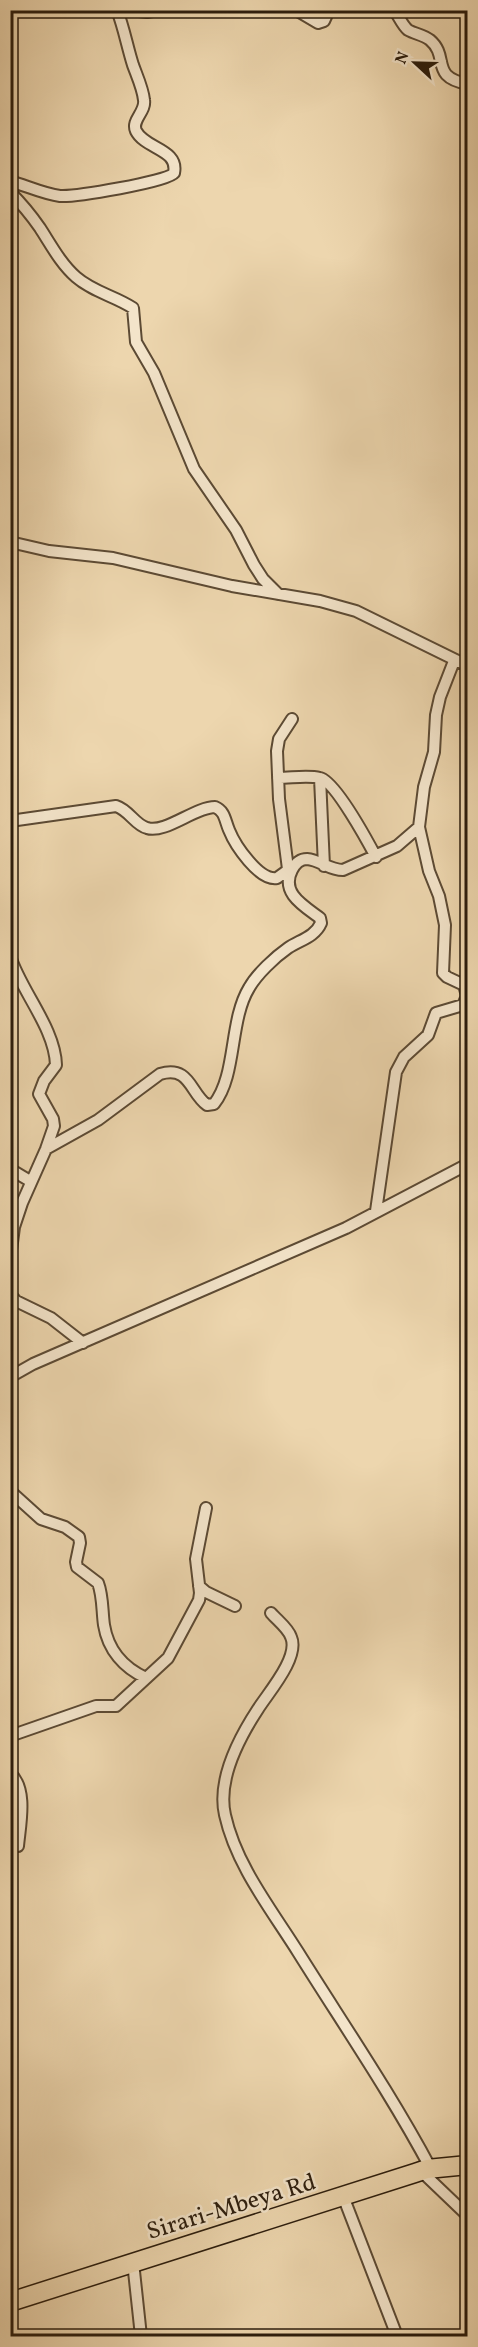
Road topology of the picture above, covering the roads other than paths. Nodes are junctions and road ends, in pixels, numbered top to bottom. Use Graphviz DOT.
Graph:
graph roads {
  1 [pos="117,10"];
  2 [pos="131,10"];
  3 [pos="158,10"];
  4 [pos="296,10"];
  5 [pos="329,10"];
  6 [pos="394,10"];
  7 [pos="468,84"];
  8 [pos="10,181"];
  9 [pos="10,192"];
  10 [pos="10,542"];
  11 [pos="278,594"];
  12 [pos="454,661"];
  13 [pos="468,666"];
  14 [pos="292,719"];
  15 [pos="278,778"];
  16 [pos="321,778"];
  17 [pos="10,821"];
  18 [pos="419,827"];
  19 [pos="376,857"];
  20 [pos="324,866"];
  21 [pos="292,867"];
  22 [pos="10,956"];
  23 [pos="46,1149"];
  24 [pos="468,1164"];
  25 [pos="10,1169"];
  26 [pos="30,1181"];
  27 [pos="376,1211"];
  28 [pos="10,1258"];
  29 [pos="10,1294"];
  30 [pos="83,1343"];
  31 [pos="10,1377"];
  32 [pos="10,1491"];
  33 [pos="206,1508"];
  34 [pos="198,1586"];
  35 [pos="234,1606"];
  36 [pos="271,1613"];
  37 [pos="146,1678"];
  38 [pos="10,1736"];
  39 [pos="10,1773"];
  40 [pos="18,1846"];
  41 [pos="468,2165"];
  42 [pos="426,2170"];
  43 [pos="343,2196"];
  44 [pos="468,2216"];
  45 [pos="133,2262"];
  46 [pos="10,2302"];
  47 [pos="141,2337"];
  48 [pos="397,2337"];
  1 -- 8 [label="street"];
  2 -- 3 [label="street"];
  4 -- 5 [label="street"];
  6 -- 7 [label="street"];
  9 -- 11 [label="street"];
  10 -- 11 [label="street"];
  11 -- 12 [label="street"];
  12 -- 13 [label="street"];
  12 -- 18 [label="street"];
  14 -- 15 [label="street"];
  15 -- 16 [label="street"];
  15 -- 21 [label="street"];
  16 -- 19 [label="street"];
  16 -- 20 [label="street"];
  17 -- 21 [label="street"];
  18 -- 19 [label="street"];
  18 -- 27 [label="street"];
  19 -- 20 [label="street"];
  20 -- 21 [label="street"];
  21 -- 23 [label="street"];
  22 -- 23 [label="street"];
  23 -- 26 [label="street"];
  24 -- 27 [label="street"];
  25 -- 26 [label="street"];
  26 -- 28 [label="street"];
  27 -- 30 [label="street"];
  29 -- 30 [label="street"];
  30 -- 31 [label="street"];
  32 -- 37 [label="street"];
  33 -- 34 [label="street"];
  34 -- 35 [label="street"];
  34 -- 37 [label="street"];
  36 -- 42 [label="street"];
  37 -- 38 [label="street"];
  39 -- 40 [label="street"];
  41 -- 42 [label="highway, Sirari-Mbeya Rd"];
  42 -- 43 [label="highway, Sirari-Mbeya Rd"];
  42 -- 44 [label="street"];
  43 -- 45 [label="highway, Sirari-Mbeya Rd"];
  43 -- 48 [label="street"];
  45 -- 46 [label="highway, Sirari-Mbeya Rd"];
  45 -- 47 [label="street"];
}
